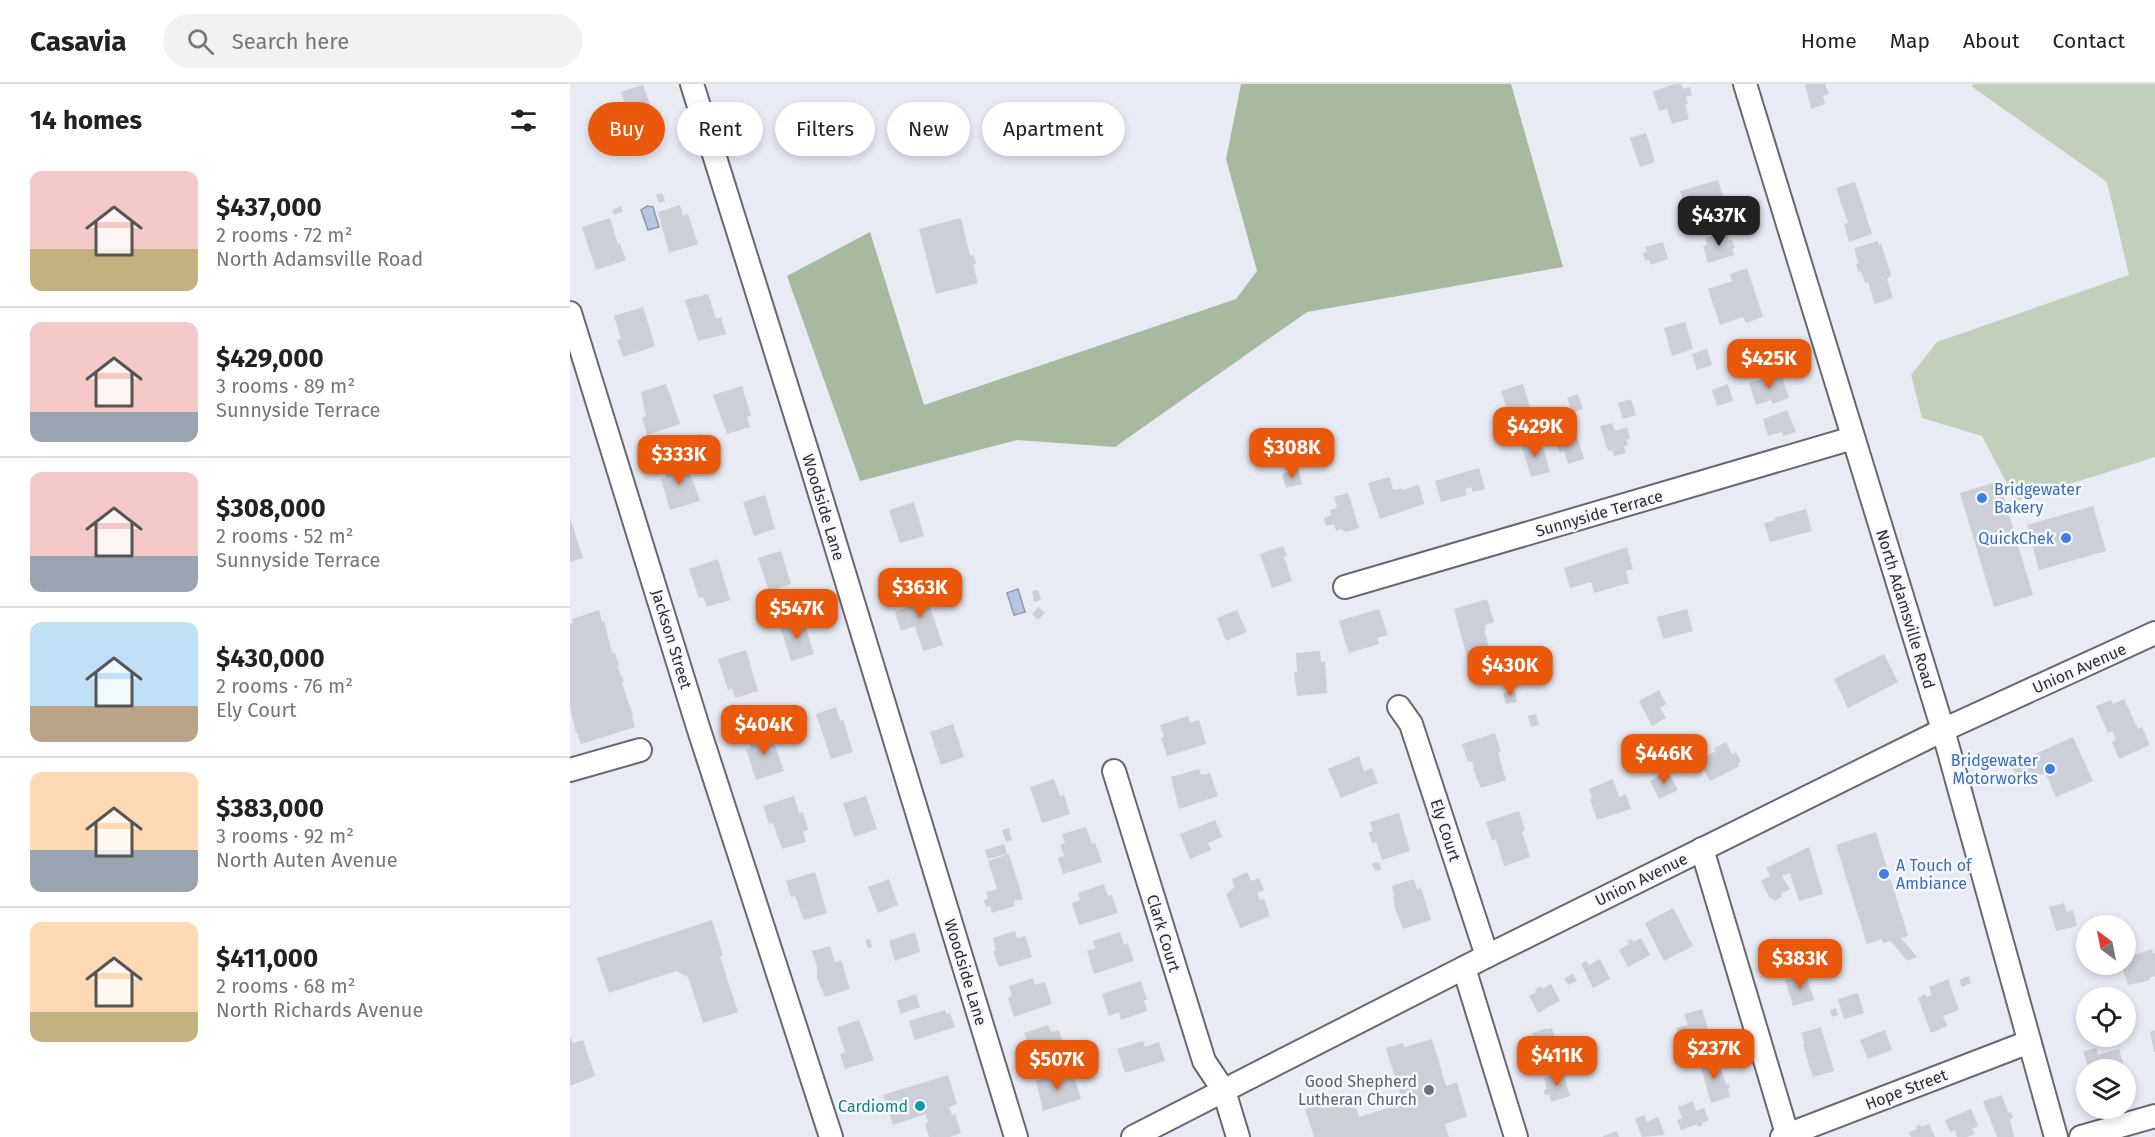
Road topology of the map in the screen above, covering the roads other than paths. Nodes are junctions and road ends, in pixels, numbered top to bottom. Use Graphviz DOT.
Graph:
graph roads {
  1 [pos="692,84"];
  2 [pos="1745,84"];
  3 [pos="570,313"];
  4 [pos="1853,438"];
  5 [pos="1344,588"];
  6 [pos="2155,633"];
  7 [pos="1399,707"];
  8 [pos="1943,730"];
  9 [pos="640,750"];
  10 [pos="570,771"];
  11 [pos="1114,771"];
  12 [pos="1702,849"];
  13 [pos="1487,956"];
  14 [pos="1464,968"];
  15 [pos="2030,1042"];
  16 [pos="1224,1091"];
  17 [pos="2155,1116"];
  18 [pos="1786,1136"];
  19 [pos="831,1137"];
  20 [pos="1016,1137"];
  21 [pos="1133,1137"];
  22 [pos="1238,1137"];
  23 [pos="1516,1137"];
  24 [pos="2056,1137"];
  25 [pos="2080,1137"];
  1 -- 20 [label="street, Woodside Lane"];
  2 -- 4 [label="street, North Adamsville Road"];
  3 -- 19 [label="street, Jackson Street"];
  4 -- 5 [label="street, Sunnyside Terrace"];
  4 -- 8 [label="street, North Adamsville Road"];
  6 -- 8 [label="street, Union Avenue"];
  7 -- 13 [label="street, Ely Court"];
  8 -- 12 [label="street, Union Avenue"];
  8 -- 15 [label="street, North Adamsville Road"];
  9 -- 10 [label="street"];
  11 -- 16 [label="street, Clark Court"];
  12 -- 13 [label="street, Union Avenue"];
  12 -- 18 [label="street"];
  13 -- 14 [label="street, Union Avenue"];
  14 -- 16 [label="street, Union Avenue"];
  14 -- 23 [label="street"];
  15 -- 18 [label="street, Hope Street"];
  15 -- 24 [label="street, North Adamsville Road"];
  16 -- 21 [label="street, Union Avenue"];
  16 -- 22 [label="street, Clark Court"];
  17 -- 25 [label="street"];
}
